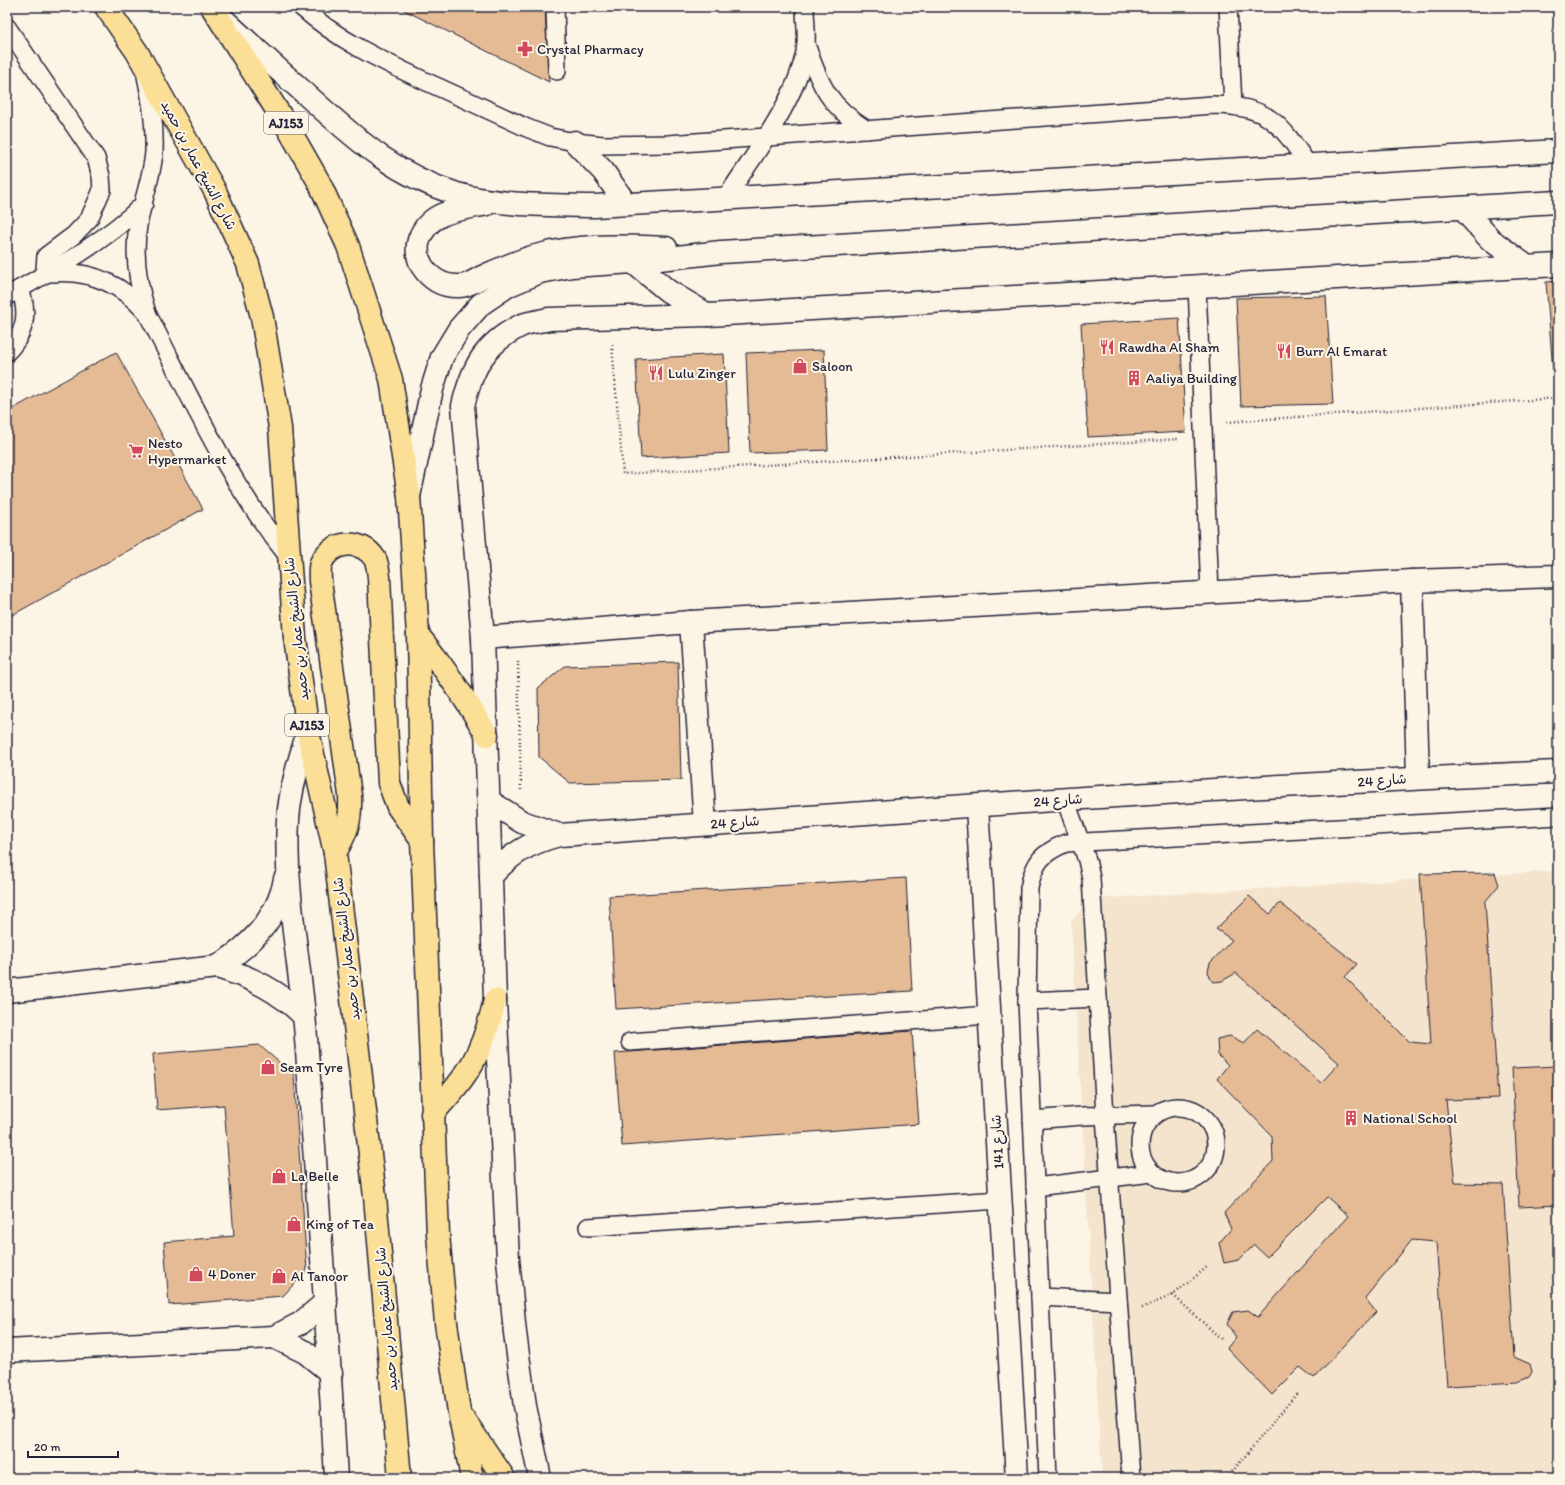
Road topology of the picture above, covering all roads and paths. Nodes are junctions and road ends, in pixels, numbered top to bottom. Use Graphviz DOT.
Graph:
graph roads {
  1 [pos="106,7"];
  2 [pos="301,7"];
  3 [pos="555,7"];
  4 [pos="805,7"];
  5 [pos="1228,7"];
  6 [pos="215,11"];
  7 [pos="7,27"];
  8 [pos="806,44"];
  9 [pos="137,52"];
  10 [pos="557,70"];
  11 [pos="1233,105"];
  12 [pos="867,130"];
  13 [pos="765,138"];
  14 [pos="575,142"];
  15 [pos="1558,152"];
  16 [pos="1309,166"];
  17 [pos="726,198"];
  18 [pos="500,202"];
  19 [pos="1558,202"];
  20 [pos="144,204"];
  21 [pos="626,204"];
  22 [pos="1462,208"];
  23 [pos="721,252"];
  24 [pos="633,262"];
  25 [pos="1558,265"];
  26 [pos="1526,266"];
  27 [pos="47,273"];
  28 [pos="1197,286"];
  29 [pos="13,293"];
  30 [pos="147,313"];
  31 [pos="708,315"];
  32 [pos="610,318"];
  33 [pos="7,352"];
  34 [pos="1558,398"];
  35 [pos="1203,431"];
  36 [pos="409,496"];
  37 [pos="287,554"];
  38 [pos="1558,576"];
  39 [pos="1412,581"];
  40 [pos="1210,593"];
  41 [pos="691,622"];
  42 [pos="418,635"];
  43 [pos="517,636"];
  44 [pos="483,638"];
  45 [pos="308,732"];
  46 [pos="487,735"];
  47 [pos="1558,772"];
  48 [pos="1418,778"];
  49 [pos="1065,799"];
  50 [pos="489,801"];
  51 [pos="977,806"];
  52 [pos="1558,816"];
  53 [pos="522,822"];
  54 [pos="705,824"];
  55 [pos="559,835"];
  56 [pos="422,841"];
  57 [pos="1082,843"];
  58 [pos="335,853"];
  59 [pos="288,861"];
  60 [pos="491,876"];
  61 [pos="217,967"];
  62 [pos="7,991"];
  63 [pos="1098,998"];
  64 [pos="495,1000"];
  65 [pos="1027,1000"];
  66 [pos="304,1016"];
  67 [pos="989,1016"];
  68 [pos="630,1042"];
  69 [pos="432,1114"];
  70 [pos="1154,1114"];
  71 [pos="1105,1116"];
  72 [pos="1032,1120"];
  73 [pos="1152,1173"];
  74 [pos="1109,1178"];
  75 [pos="1035,1187"];
  76 [pos="1000,1200"];
  77 [pos="588,1226"];
  78 [pos="1207,1267"];
  79 [pos="1173,1296"];
  80 [pos="1040,1297"];
  81 [pos="326,1302"];
  82 [pos="1119,1309"];
  83 [pos="274,1337"];
  84 [pos="1220,1339"];
  85 [pos="7,1352"];
  86 [pos="331,1373"];
  87 [pos="1298,1392"];
  88 [pos="459,1412"];
  89 [pos="336,1478"];
  90 [pos="400,1478"];
  91 [pos="472,1478"];
  92 [pos="504,1478"];
  93 [pos="540,1478"];
  94 [pos="1017,1478"];
  95 [pos="1048,1478"];
  96 [pos="1131,1478"];
  97 [pos="1227,1478"];
  1 -- 9 [label="main road, شارع الشيخ عمار بن حميد / AJ153"];
  2 -- 14 [label="lane"];
  3 -- 10 [label="lane"];
  4 -- 8 [label="lane"];
  5 -- 11 [label="lane"];
  6 -- 18 [label="street"];
  6 -- 36 [label="main road, AJ153"];
  7 -- 27 [label="lane"];
  8 -- 12 [label="lane"];
  8 -- 13 [label="lane"];
  9 -- 20 [label="lane"];
  9 -- 37 [label="main road, شارع الشيخ عمار بن حميد / AJ153"];
  11 -- 12 [label="lane"];
  11 -- 16 [label="lane"];
  12 -- 13 [label="lane"];
  13 -- 14 [label="lane"];
  13 -- 17 [label="lane"];
  14 -- 21 [label="street"];
  15 -- 16 [label="street"];
  16 -- 17 [label="street"];
  17 -- 21 [label="street"];
  18 -- 21 [label="street"];
  18 -- 23 [label="street"];
  19 -- 22 [label="street"];
  20 -- 27 [label="lane"];
  20 -- 30 [label="lane"];
  22 -- 23 [label="street"];
  22 -- 26 [label="street"];
  23 -- 24 [label="street"];
  24 -- 31 [label="street"];
  24 -- 36 [label="street"];
  25 -- 26 [label="street"];
  26 -- 28 [label="street"];
  27 -- 29 [label="lane"];
  27 -- 30 [label="lane"];
  28 -- 31 [label="street"];
  28 -- 35 [label="lane"];
  29 -- 33 [label="lane"];
  30 -- 37 [label="lane"];
  31 -- 32 [label="street"];
  32 -- 35 [label="path"];
  32 -- 44 [label="street"];
  34 -- 35 [label="path"];
  35 -- 40 [label="lane"];
  36 -- 42 [label="main road, AJ153"];
  37 -- 45 [label="main road, شارع الشيخ عمار بن حميد / AJ153"];
  38 -- 39 [label="street"];
  39 -- 40 [label="street"];
  39 -- 48 [label="street"];
  40 -- 41 [label="street"];
  41 -- 43 [label="street"];
  41 -- 54 [label="street"];
  42 -- 46 [label="main road"];
  42 -- 56 [label="main road, AJ153"];
  43 -- 44 [label="street"];
  43 -- 53 [label="path"];
  44 -- 46 [label="street"];
  45 -- 58 [label="main road, شارع الشيخ عمار بن حميد / AJ153"];
  45 -- 59 [label="street"];
  46 -- 50 [label="street"];
  47 -- 48 [label="street, شارع 24"];
  48 -- 49 [label="street, شارع 24"];
  49 -- 51 [label="street, شارع 24"];
  49 -- 57 [label="lane"];
  50 -- 53 [label="street, شارع 24"];
  50 -- 60 [label="street"];
  51 -- 54 [label="street, شارع 24"];
  51 -- 67 [label="street, شارع 141"];
  52 -- 57 [label="lane"];
  53 -- 55 [label="street, شارع 24"];
  54 -- 55 [label="street, شارع 24"];
  55 -- 60 [label="street, شارع 24"];
  56 -- 58 [label="main road"];
  56 -- 69 [label="main road, AJ153"];
  57 -- 63 [label="lane"];
  57 -- 65 [label="lane"];
  58 -- 90 [label="main road, شارع الشيخ عمار بن حميد / AJ153"];
  59 -- 61 [label="street"];
  59 -- 66 [label="street"];
  60 -- 64 [label="street"];
  61 -- 62 [label="street"];
  61 -- 66 [label="street"];
  63 -- 65 [label="lane"];
  63 -- 71 [label="lane"];
  64 -- 69 [label="main road"];
  64 -- 93 [label="street"];
  65 -- 72 [label="lane"];
  66 -- 81 [label="street"];
  67 -- 68 [label="lane"];
  67 -- 76 [label="street, شارع 141"];
  69 -- 88 [label="main road, AJ153"];
  70 -- 71 [label="lane"];
  70 -- 73 [label="lane"];
  70 -- 73 [label="lane"];
  71 -- 72 [label="lane"];
  71 -- 74 [label="lane"];
  72 -- 75 [label="lane"];
  73 -- 74 [label="lane"];
  74 -- 75 [label="lane"];
  74 -- 82 [label="lane"];
  75 -- 80 [label="lane"];
  76 -- 77 [label="lane"];
  76 -- 94 [label="street, شارع 141"];
  78 -- 79 [label="path"];
  79 -- 82 [label="path"];
  79 -- 84 [label="path"];
  80 -- 82 [label="lane"];
  80 -- 95 [label="lane"];
  81 -- 83 [label="street"];
  81 -- 86 [label="street"];
  82 -- 96 [label="lane"];
  83 -- 85 [label="street"];
  83 -- 86 [label="street"];
  86 -- 89 [label="street"];
  87 -- 97 [label="path"];
  88 -- 91 [label="main road, AJ153"];
  88 -- 92 [label="main road"];
}
